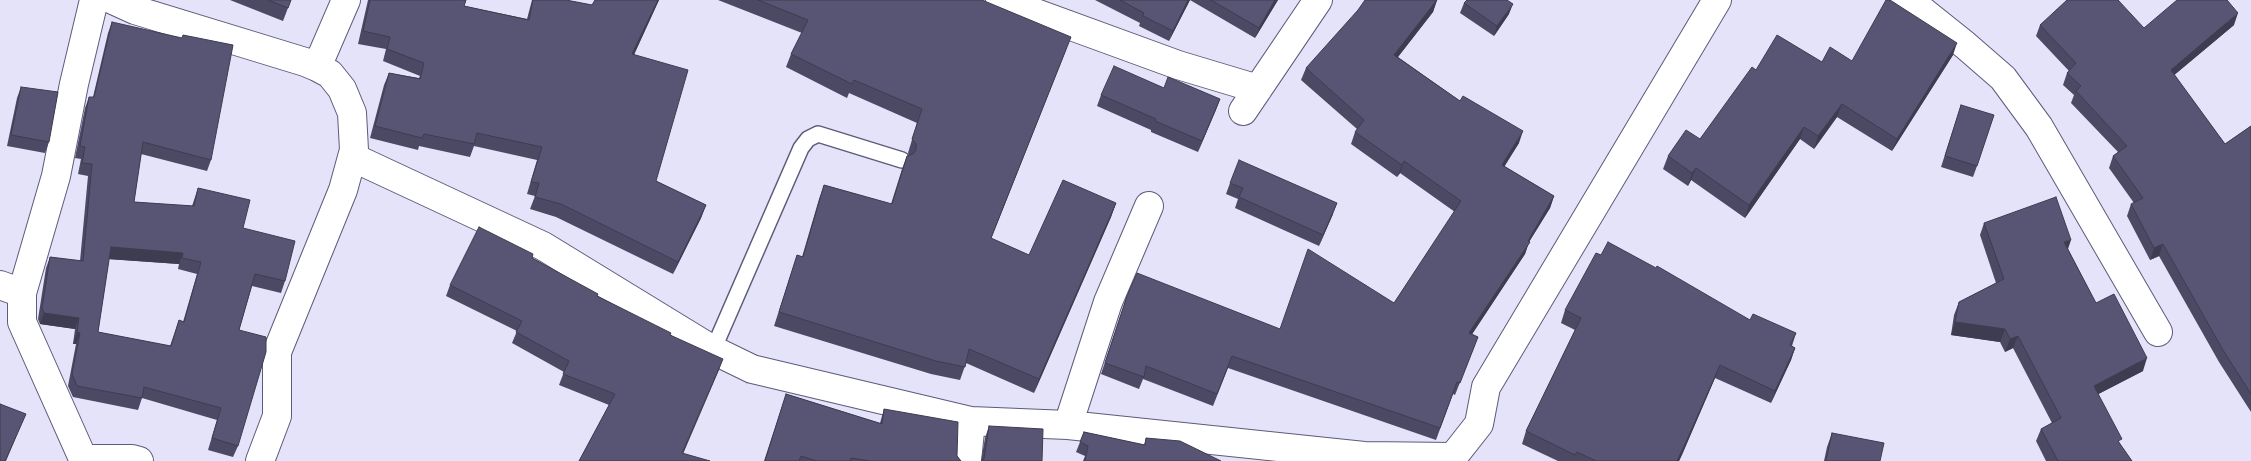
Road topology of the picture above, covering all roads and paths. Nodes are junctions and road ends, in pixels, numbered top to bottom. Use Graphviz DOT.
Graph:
graph roads {
  1 [pos="94,0"];
  2 [pos="113,0"];
  3 [pos="346,0"];
  4 [pos="1000,0"];
  5 [pos="1318,0"];
  6 [pos="1717,0"];
  7 [pos="1905,0"];
  8 [pos="317,67"];
  9 [pos="1258,89"];
  10 [pos="1243,111"];
  11 [pos="352,157"];
  12 [pos="902,160"];
  13 [pos="1149,206"];
  14 [pos="11,289"];
  15 [pos="2158,332"];
  16 [pos="714,350"];
  17 [pos="971,421"];
  18 [pos="1068,425"];
  19 [pos="1455,459"];
  20 [pos="84,461"];
  21 [pos="90,461"];
  22 [pos="139,461"];
  23 [pos="260,461"];
  24 [pos="967,461"];
  1 -- 14 [label="street"];
  2 -- 8 [label="street"];
  3 -- 8 [label="street"];
  4 -- 9 [label="street"];
  5 -- 9 [label="street"];
  6 -- 19 [label="street"];
  7 -- 15 [label="street"];
  8 -- 11 [label="street"];
  9 -- 10 [label="street"];
  11 -- 16 [label="street"];
  11 -- 23 [label="street"];
  12 -- 16 [label="lane"];
  13 -- 18 [label="street"];
  14 -- 20 [label="street"];
  16 -- 17 [label="street"];
  17 -- 18 [label="street"];
  17 -- 24 [label="street"];
  18 -- 19 [label="street"];
  21 -- 22 [label="street"];
}
